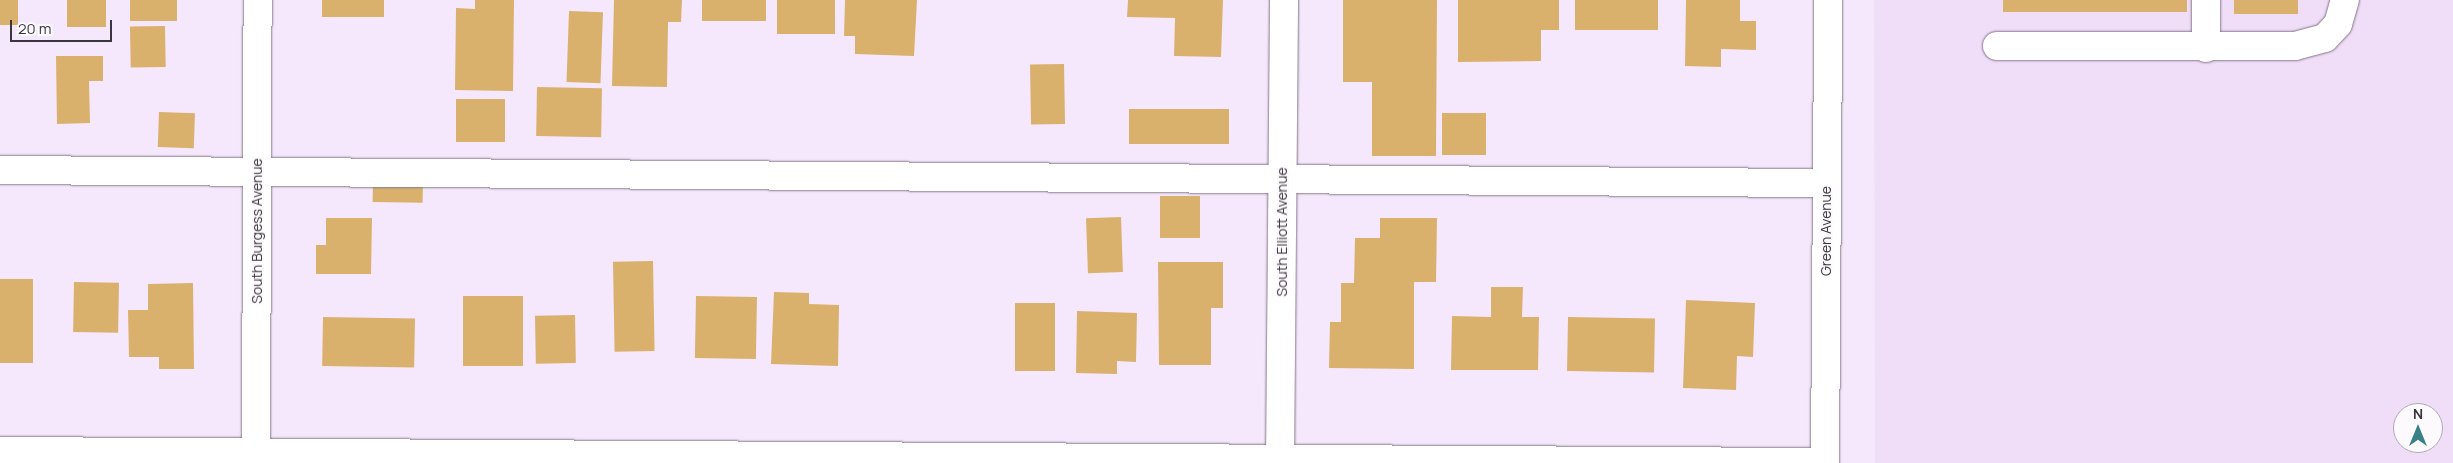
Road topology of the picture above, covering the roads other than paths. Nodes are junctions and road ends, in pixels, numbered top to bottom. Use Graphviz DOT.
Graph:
graph roads {
  1 [pos="258,0"];
  2 [pos="1284,0"];
  3 [pos="1828,0"];
  4 [pos="2206,0"];
  5 [pos="2345,0"];
  6 [pos="1997,46"];
  7 [pos="2206,48"];
  8 [pos="0,170"];
  9 [pos="257,172"];
  10 [pos="1282,179"];
  11 [pos="1826,183"];
  12 [pos="0,451"];
  13 [pos="256,457"];
  14 [pos="1280,462"];
  15 [pos="1826,463"];
  1 -- 9 [label="street, South Burgess Avenue"];
  2 -- 10 [label="street, South Elliott Avenue"];
  3 -- 11 [label="street, Green Avenue"];
  4 -- 7 [label="street"];
  5 -- 7 [label="street"];
  6 -- 7 [label="street"];
  8 -- 9 [label="street"];
  9 -- 10 [label="street"];
  9 -- 13 [label="street, South Burgess Avenue"];
  10 -- 11 [label="street"];
  10 -- 14 [label="street, South Elliott Avenue"];
  11 -- 15 [label="street, Green Avenue"];
  12 -- 13 [label="street"];
  13 -- 14 [label="street"];
  14 -- 15 [label="street"];
}
